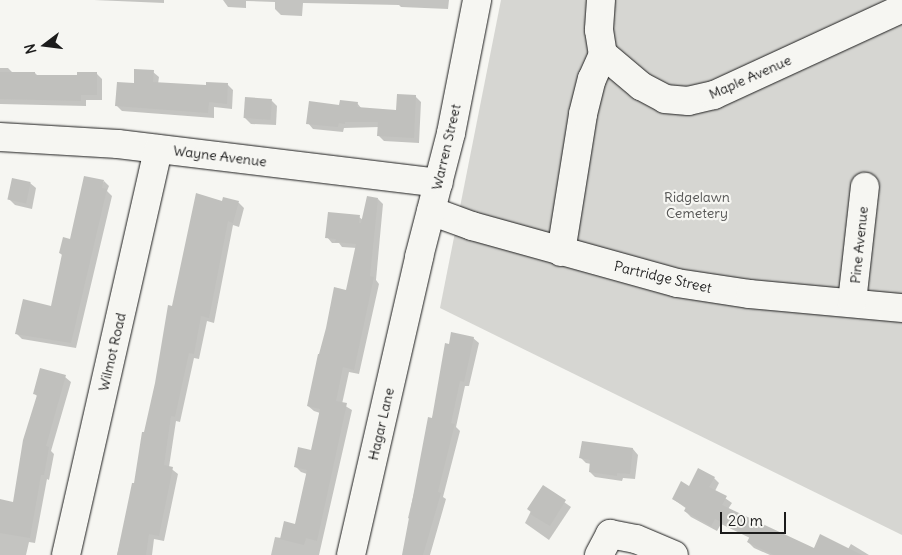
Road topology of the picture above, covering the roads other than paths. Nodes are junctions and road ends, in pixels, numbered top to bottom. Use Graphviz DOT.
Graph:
graph roads {
  1 [pos="477,0"];
  2 [pos="601,0"];
  3 [pos="900,7"];
  4 [pos="604,54"];
  5 [pos="0,138"];
  6 [pos="158,149"];
  7 [pos="438,183"];
  8 [pos="865,187"];
  9 [pos="430,211"];
  10 [pos="561,252"];
  11 [pos="411,293"];
  12 [pos="852,302"];
  13 [pos="902,308"];
  14 [pos="66,555"];
  15 [pos="351,555"];
  16 [pos="599,555"];
  17 [pos="674,555"];
  1 -- 7 [label="street, Warren Street"];
  2 -- 4 [label="street"];
  3 -- 4 [label="street, Maple Avenue"];
  4 -- 10 [label="street"];
  5 -- 6 [label="street, Wayne Avenue"];
  6 -- 7 [label="street, Wayne Avenue"];
  6 -- 14 [label="street, Wilmot Road"];
  7 -- 9 [label="street, Warren Street"];
  8 -- 12 [label="street, Pine Avenue"];
  9 -- 10 [label="street, Partridge Street"];
  9 -- 11 [label="street, Warren Street"];
  10 -- 12 [label="street, Partridge Street"];
  11 -- 15 [label="street, Hagar Lane"];
  12 -- 13 [label="street, Partridge Street"];
  16 -- 17 [label="street"];
}
